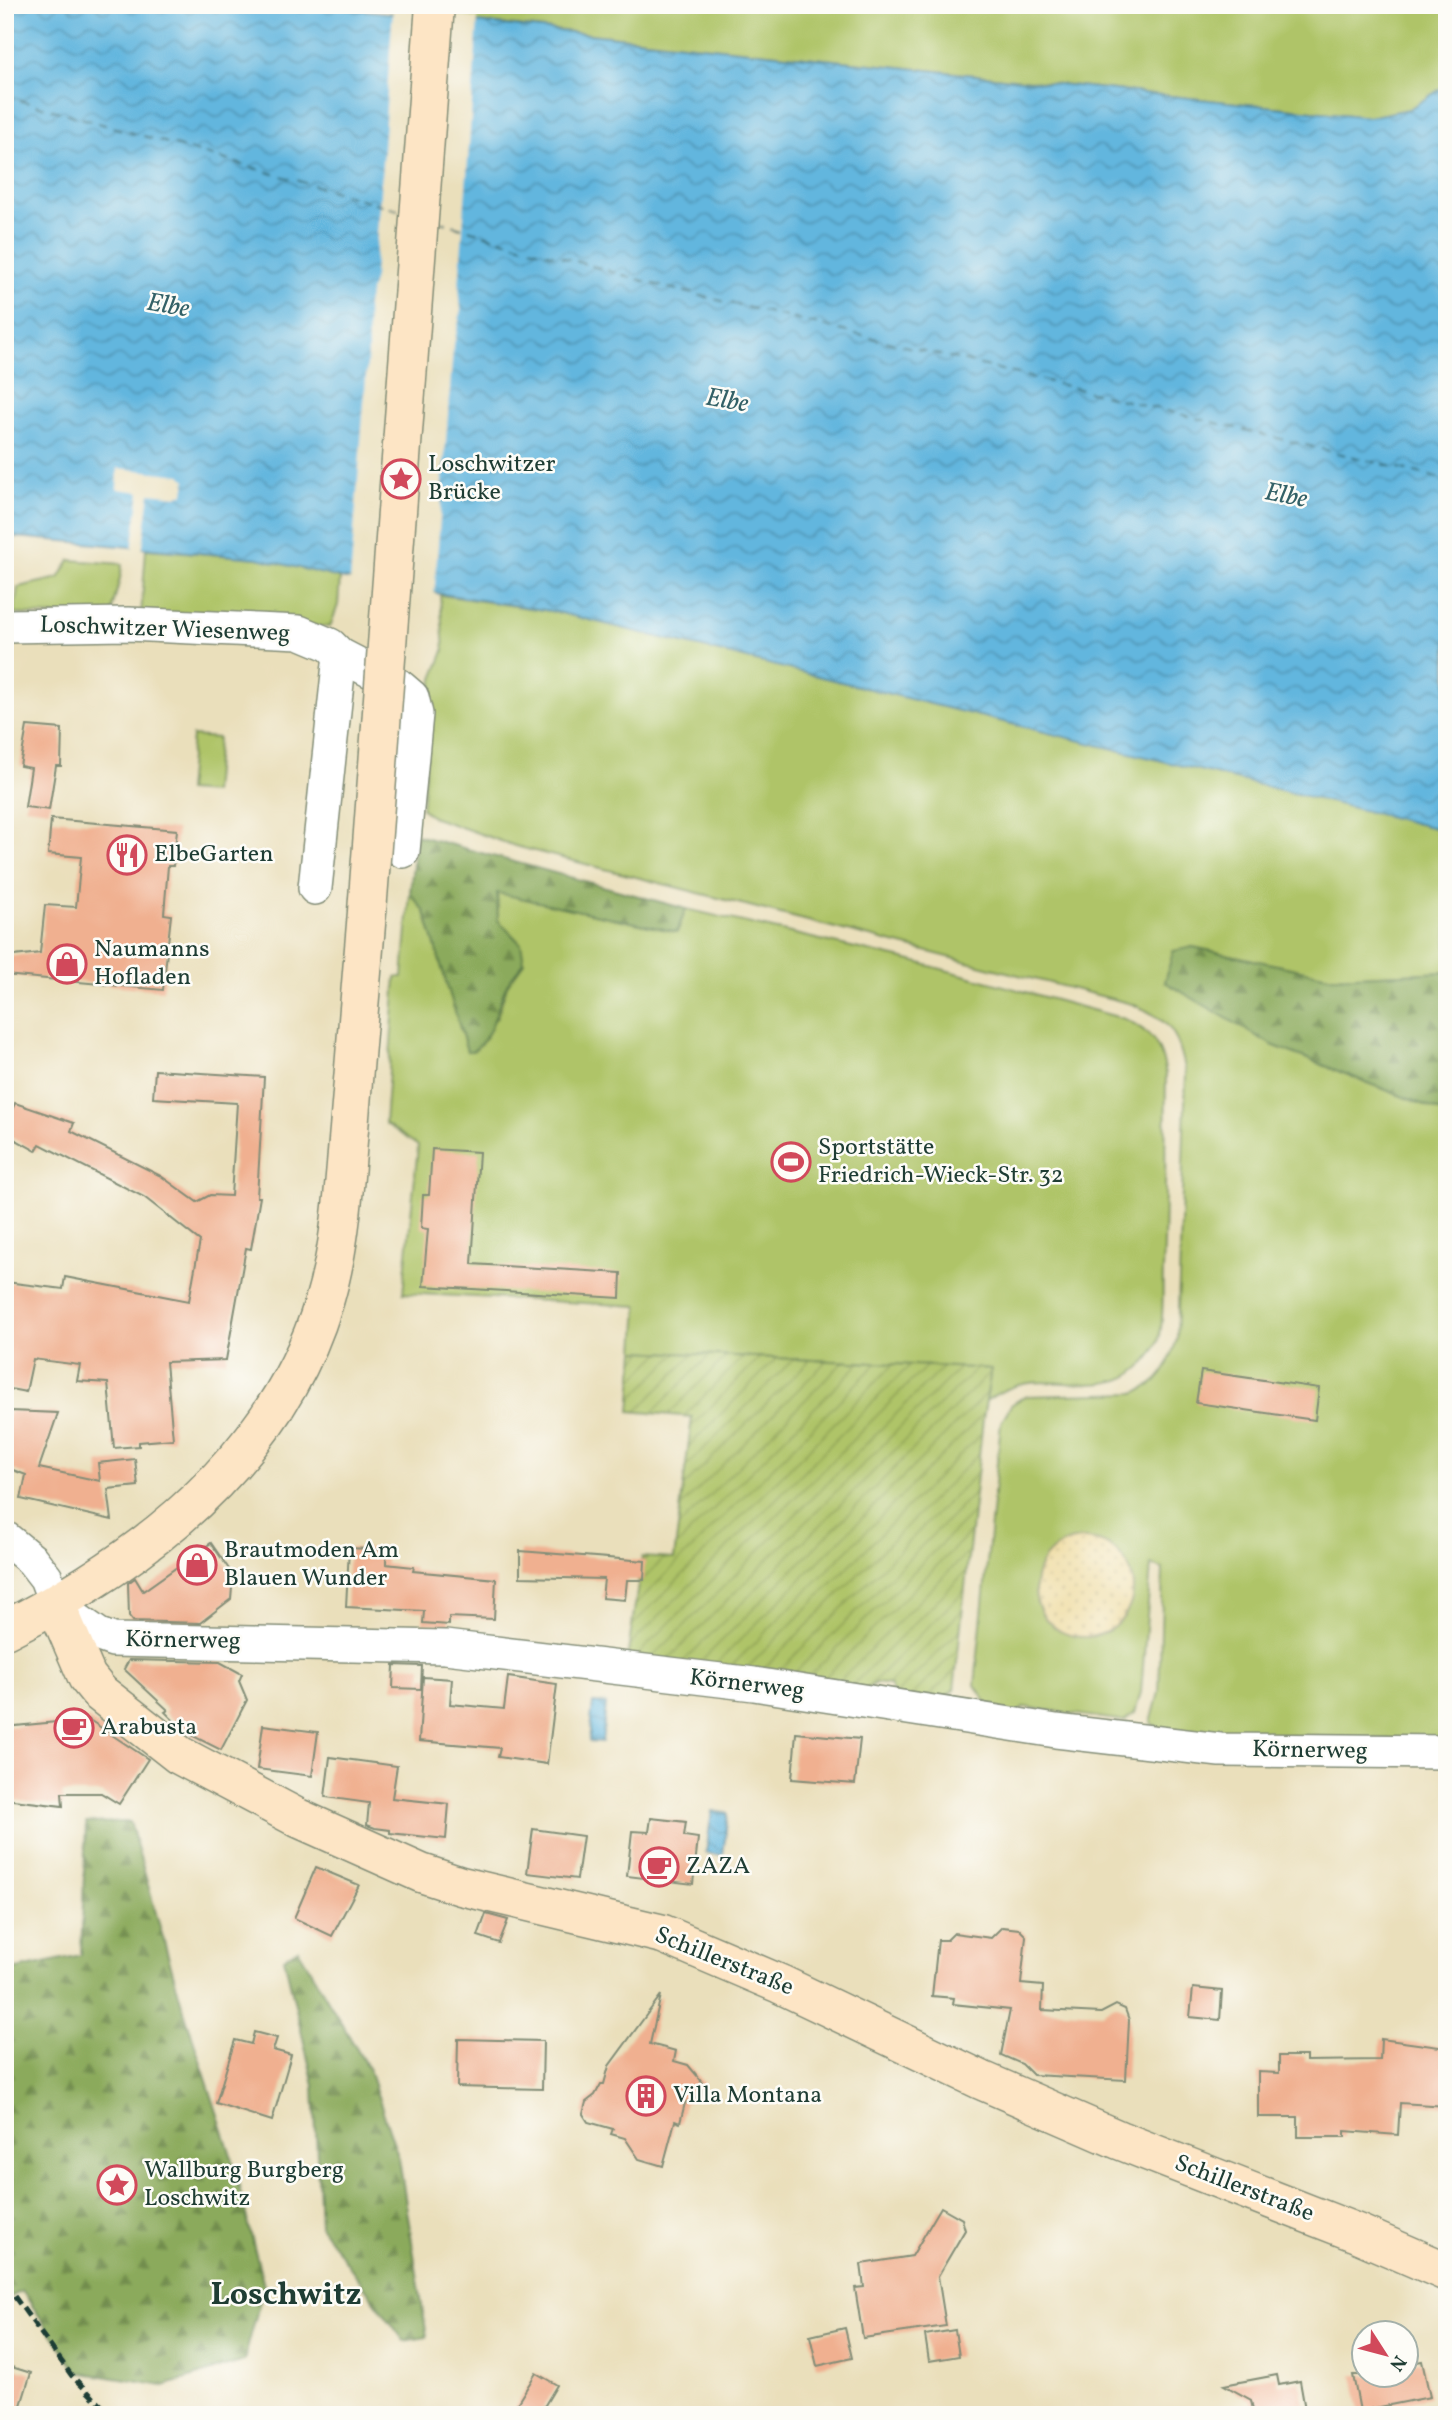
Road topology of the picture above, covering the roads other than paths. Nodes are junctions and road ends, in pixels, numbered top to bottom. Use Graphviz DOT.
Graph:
graph roads {
  1 [pos="435,5"];
  2 [pos="5,626"];
  3 [pos="340,655"];
  4 [pos="403,851"];
  5 [pos="315,888"];
  6 [pos="5,1538"];
  7 [pos="56,1605"];
  8 [pos="5,1630"];
  9 [pos="1447,1752"];
  10 [pos="1447,2272"];
  1 -- 7 [label="main road, bridge"];
  2 -- 3 [label="street, Loschwitzer Wiesenweg"];
  3 -- 4 [label="street, Loschwitzer Wiesenweg"];
  3 -- 5 [label="street"];
  6 -- 7 [label="street"];
  7 -- 8 [label="main road"];
  7 -- 9 [label="street, Körnerweg"];
  7 -- 10 [label="main road, Schillerstraße"];
}
